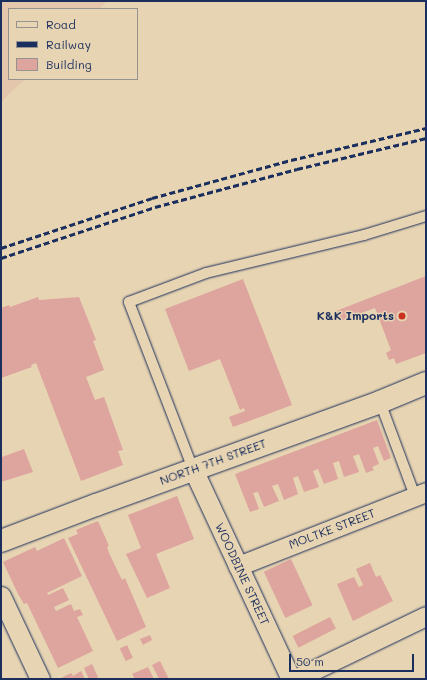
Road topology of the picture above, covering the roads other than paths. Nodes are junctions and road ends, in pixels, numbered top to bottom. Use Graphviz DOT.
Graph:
graph roads {
  1 [pos="426,216"];
  2 [pos="426,383"];
  3 [pos="380,402"];
  4 [pos="193,469"];
  5 [pos="421,494"];
  6 [pos="1,541"];
  7 [pos="238,566"];
  8 [pos="1,596"];
  9 [pos="426,616"];
  10 [pos="40,679"];
  11 [pos="291,679"];
  12 [pos="295,679"];
  1 -- 4 [label="lane"];
  2 -- 3 [label="main road, NORTH 7TH STREET"];
  3 -- 4 [label="main road, NORTH 7TH STREET"];
  3 -- 5 [label="lane"];
  4 -- 6 [label="main road, NORTH 7TH STREET"];
  4 -- 7 [label="street, WOODBINE STREET"];
  5 -- 7 [label="street, MOLTKE STREET"];
  7 -- 11 [label="street, WOODBINE STREET"];
  8 -- 10 [label="street"];
  9 -- 12 [label="street"];
}
